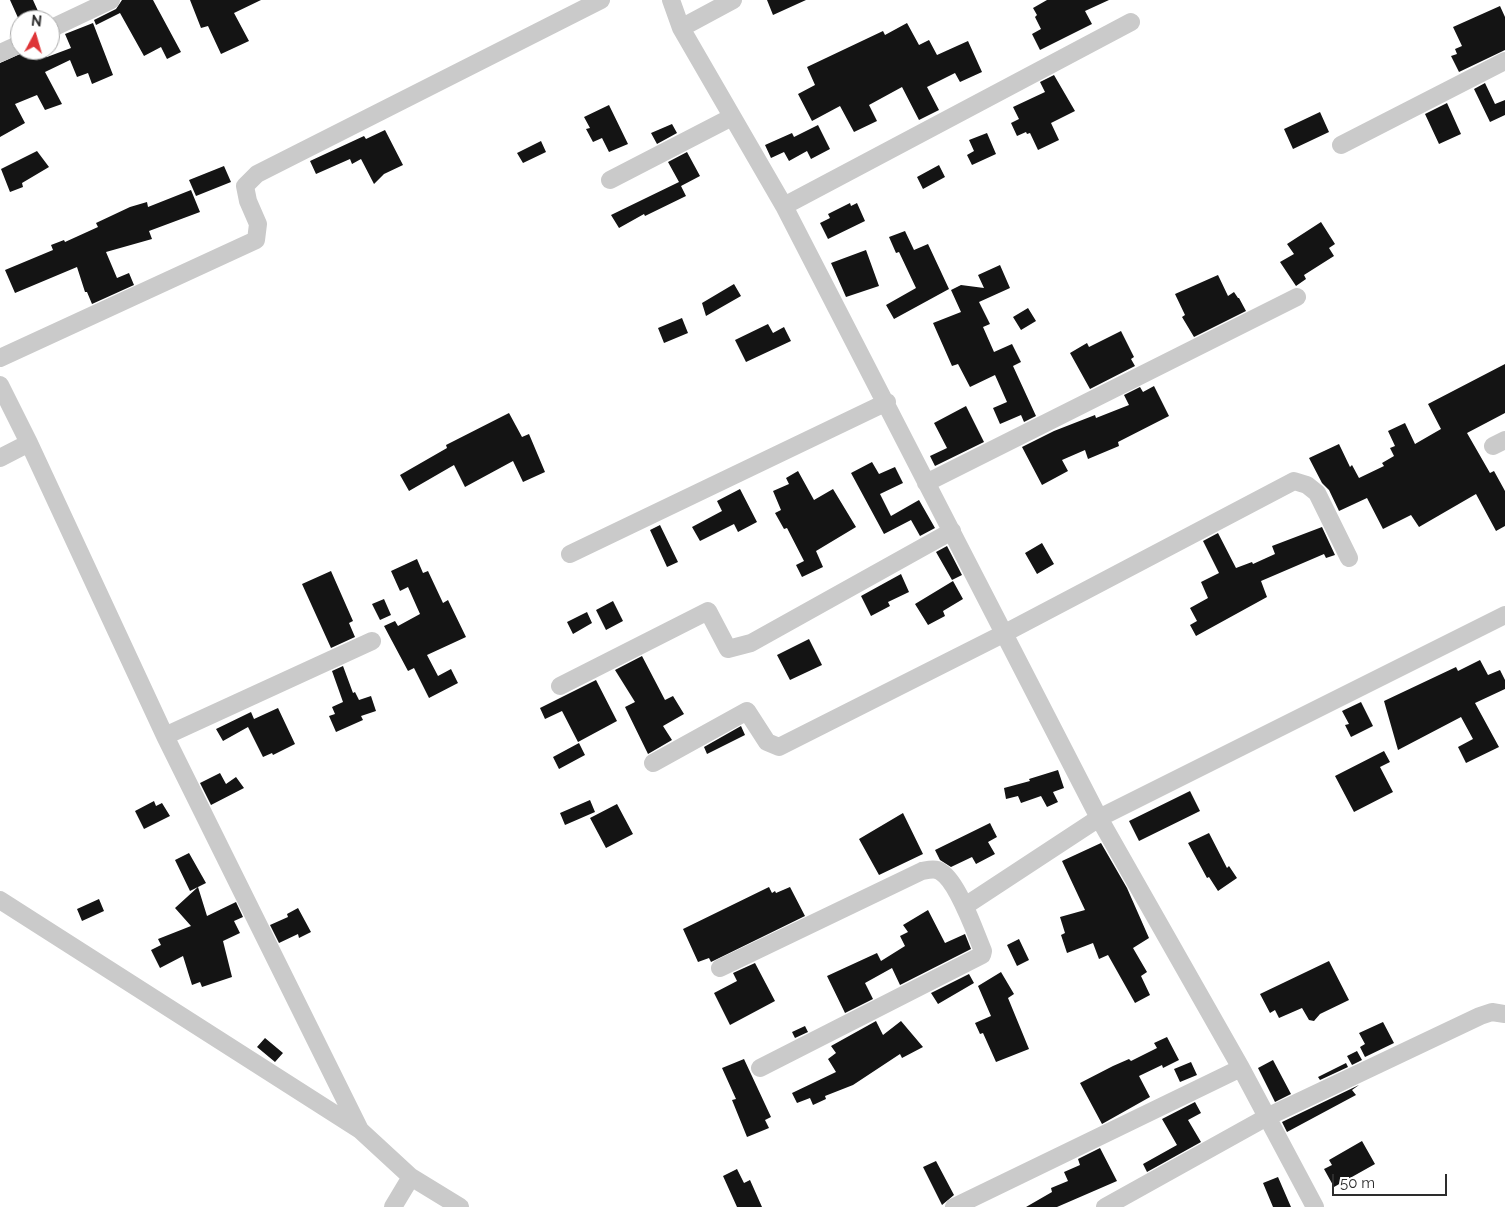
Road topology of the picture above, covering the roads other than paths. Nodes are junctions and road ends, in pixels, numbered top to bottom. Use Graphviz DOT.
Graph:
graph roads {
  1 [pos="111,0"];
  2 [pos="601,0"];
  3 [pos="671,0"];
  4 [pos="733,0"];
  5 [pos="1131,22"];
  6 [pos="60,24"];
  7 [pos="681,28"];
  8 [pos="1505,61"];
  9 [pos="732,117"];
  10 [pos="1341,146"];
  11 [pos="610,180"];
  12 [pos="784,206"];
  13 [pos="1297,298"];
  14 [pos="0,358"];
  15 [pos="0,385"];
  16 [pos="887,402"];
  17 [pos="30,443"];
  18 [pos="0,458"];
  19 [pos="926,483"];
  20 [pos="952,531"];
  21 [pos="570,554"];
  22 [pos="1349,558"];
  23 [pos="1505,616"];
  24 [pos="1005,633"];
  25 [pos="372,641"];
  26 [pos="560,686"];
  27 [pos="165,736"];
  28 [pos="653,763"];
  29 [pos="1099,818"];
  30 [pos="0,900"];
  31 [pos="965,906"];
  32 [pos="720,968"];
  33 [pos="1505,1014"];
  34 [pos="760,1068"];
  35 [pos="1241,1068"];
  36 [pos="1267,1117"];
  37 [pos="360,1130"];
  38 [pos="411,1177"];
  39 [pos="393,1207"];
  40 [pos="460,1207"];
  41 [pos="954,1207"];
  42 [pos="1105,1207"];
  43 [pos="1315,1207"];
  1 -- 6 [label="street"];
  2 -- 14 [label="street"];
  3 -- 7 [label="street"];
  4 -- 7 [label="street"];
  5 -- 12 [label="street"];
  7 -- 9 [label="street"];
  8 -- 10 [label="street"];
  9 -- 11 [label="street"];
  9 -- 12 [label="street"];
  12 -- 16 [label="street"];
  13 -- 19 [label="street"];
  15 -- 17 [label="street"];
  16 -- 19 [label="street"];
  16 -- 21 [label="street"];
  17 -- 18 [label="street"];
  17 -- 27 [label="street"];
  19 -- 20 [label="street"];
  20 -- 24 [label="street"];
  20 -- 26 [label="street"];
  22 -- 24 [label="street"];
  23 -- 29 [label="street"];
  24 -- 28 [label="street"];
  24 -- 29 [label="street"];
  25 -- 27 [label="street"];
  27 -- 37 [label="street"];
  29 -- 31 [label="street"];
  29 -- 35 [label="street"];
  30 -- 37 [label="street"];
  31 -- 32 [label="street"];
  31 -- 34 [label="street"];
  33 -- 36 [label="street"];
  35 -- 36 [label="street"];
  35 -- 41 [label="street"];
  36 -- 42 [label="street"];
  36 -- 43 [label="street"];
  37 -- 38 [label="street"];
  38 -- 39 [label="street"];
  38 -- 40 [label="street"];
}
